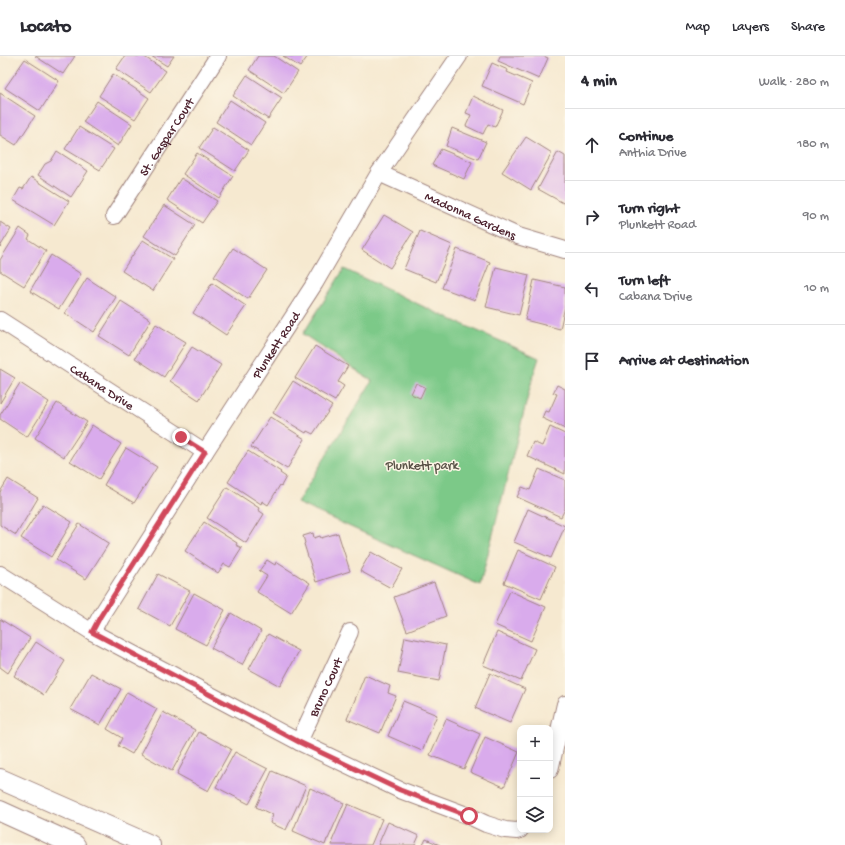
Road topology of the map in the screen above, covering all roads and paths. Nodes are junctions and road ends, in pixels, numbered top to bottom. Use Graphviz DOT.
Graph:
graph roads {
  1 [pos="218,56"];
  2 [pos="459,56"];
  3 [pos="379,173"];
  4 [pos="114,216"];
  5 [pos="565,250"];
  6 [pos="0,320"];
  7 [pos="205,452"];
  8 [pos="0,574"];
  9 [pos="92,632"];
  10 [pos="350,632"];
  11 [pos="565,704"];
  12 [pos="299,742"];
  13 [pos="552,761"];
  14 [pos="0,779"];
  15 [pos="0,811"];
  16 [pos="517,831"];
  17 [pos="74,845"];
  18 [pos="150,845"];
  1 -- 4 [label="street, St. Gaspar Court"];
  2 -- 3 [label="street, Plunkett Road"];
  3 -- 5 [label="street, Madonna Gardens"];
  3 -- 7 [label="street, Plunkett Road"];
  6 -- 7 [label="street, Cabana Drive"];
  7 -- 9 [label="street, Plunkett Road"];
  8 -- 9 [label="street"];
  9 -- 12 [label="street"];
  10 -- 12 [label="street, Bruno Court"];
  11 -- 13 [label="street"];
  12 -- 16 [label="street"];
  14 -- 18 [label="main road"];
  15 -- 17 [label="main road"];
}
